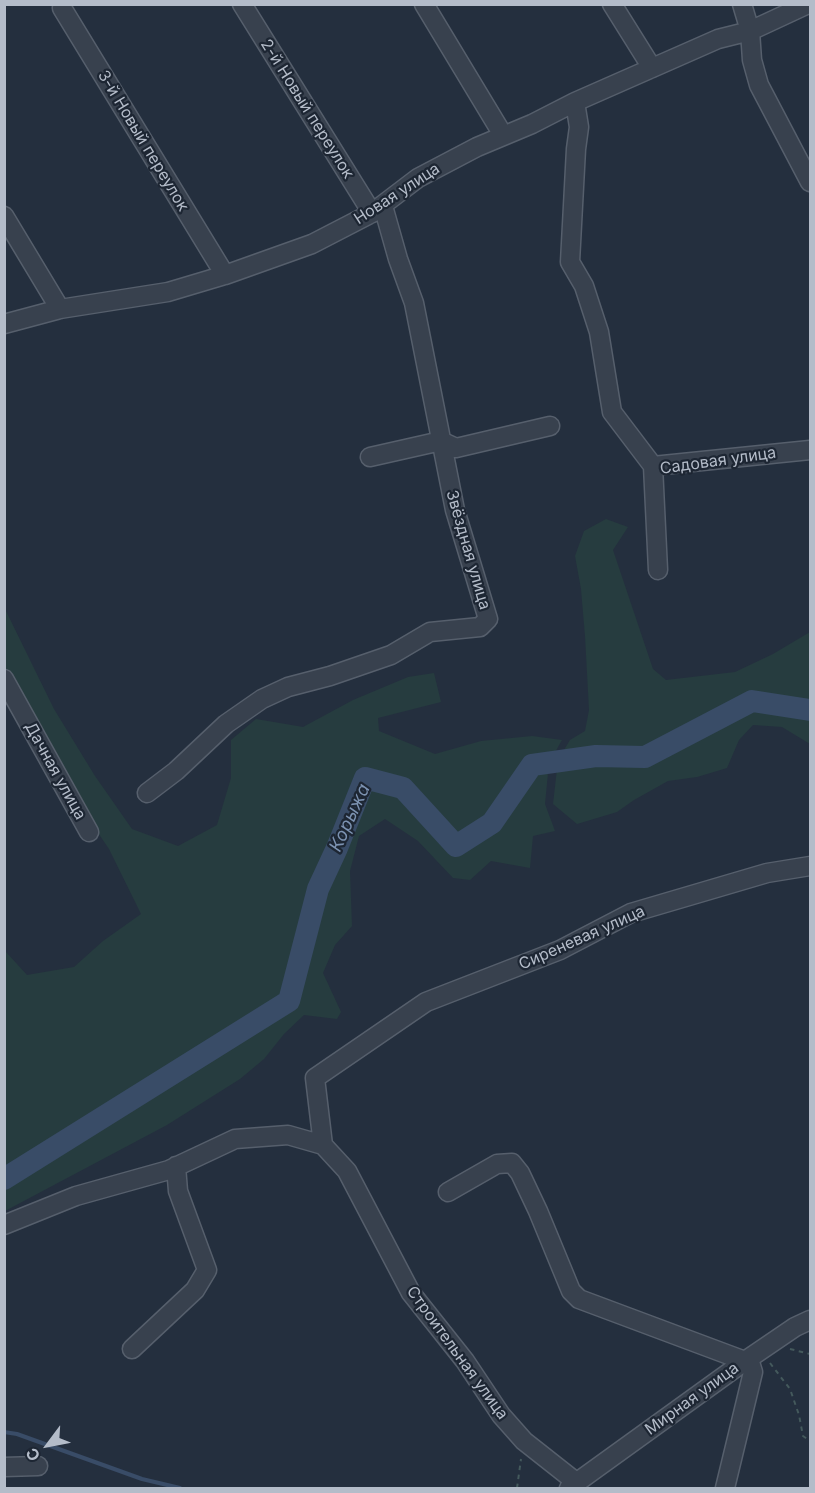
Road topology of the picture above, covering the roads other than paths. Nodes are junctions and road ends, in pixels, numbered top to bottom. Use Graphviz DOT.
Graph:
graph roads {
  1 [pos="242,4"];
  2 [pos="424,4"];
  3 [pos="612,4"];
  4 [pos="742,4"];
  5 [pos="799,6"];
  6 [pos="62,8"];
  7 [pos="750,31"];
  8 [pos="652,68"];
  9 [pos="574,102"];
  10 [pos="502,135"];
  11 [pos="810,182"];
  12 [pos="377,209"];
  13 [pos="4,216"];
  14 [pos="225,275"];
  15 [pos="60,309"];
  16 [pos="4,324"];
  17 [pos="550,426"];
  18 [pos="441,441"];
  19 [pos="810,450"];
  20 [pos="370,457"];
  21 [pos="653,466"];
  22 [pos="658,570"];
  23 [pos="4,679"];
  24 [pos="147,793"];
  25 [pos="89,832"];
  26 [pos="810,866"];
  27 [pos="323,1145"];
  28 [pos="176,1166"];
  29 [pos="448,1192"];
  30 [pos="4,1225"];
  31 [pos="810,1320"];
  32 [pos="132,1349"];
  33 [pos="752,1357"];
  34 [pos="38,1466"];
  35 [pos="4,1467"];
  36 [pos="573,1485"];
  37 [pos="725,1488"];
  1 -- 12 [label="street, 2-й Новый переулок"];
  2 -- 10 [label="street"];
  3 -- 8 [label="street"];
  4 -- 7 [label="street"];
  5 -- 7 [label="street, Новая улица"];
  6 -- 14 [label="street, 3-й Новый переулок"];
  7 -- 8 [label="street, Новая улица"];
  7 -- 11 [label="street"];
  8 -- 9 [label="street, Новая улица"];
  9 -- 10 [label="street, Новая улица"];
  9 -- 21 [label="street"];
  10 -- 12 [label="street, Новая улица"];
  12 -- 14 [label="street, Новая улица"];
  12 -- 18 [label="street, Звёздная улица"];
  13 -- 15 [label="street"];
  14 -- 15 [label="street, Новая улица"];
  15 -- 16 [label="street, Новая улица"];
  17 -- 18 [label="street"];
  18 -- 20 [label="street"];
  18 -- 24 [label="street, Звёздная улица"];
  19 -- 21 [label="street, Садовая улица"];
  21 -- 22 [label="street, Садовая улица"];
  23 -- 25 [label="street, Дачная улица"];
  26 -- 27 [label="street, Сиреневая улица"];
  27 -- 28 [label="street"];
  27 -- 36 [label="street, Строительная улица"];
  28 -- 30 [label="street"];
  28 -- 32 [label="street"];
  29 -- 33 [label="street"];
  31 -- 33 [label="street, Мирная улица"];
  33 -- 36 [label="street, Мирная улица"];
  33 -- 37 [label="street"];
  34 -- 35 [label="street"];
}
